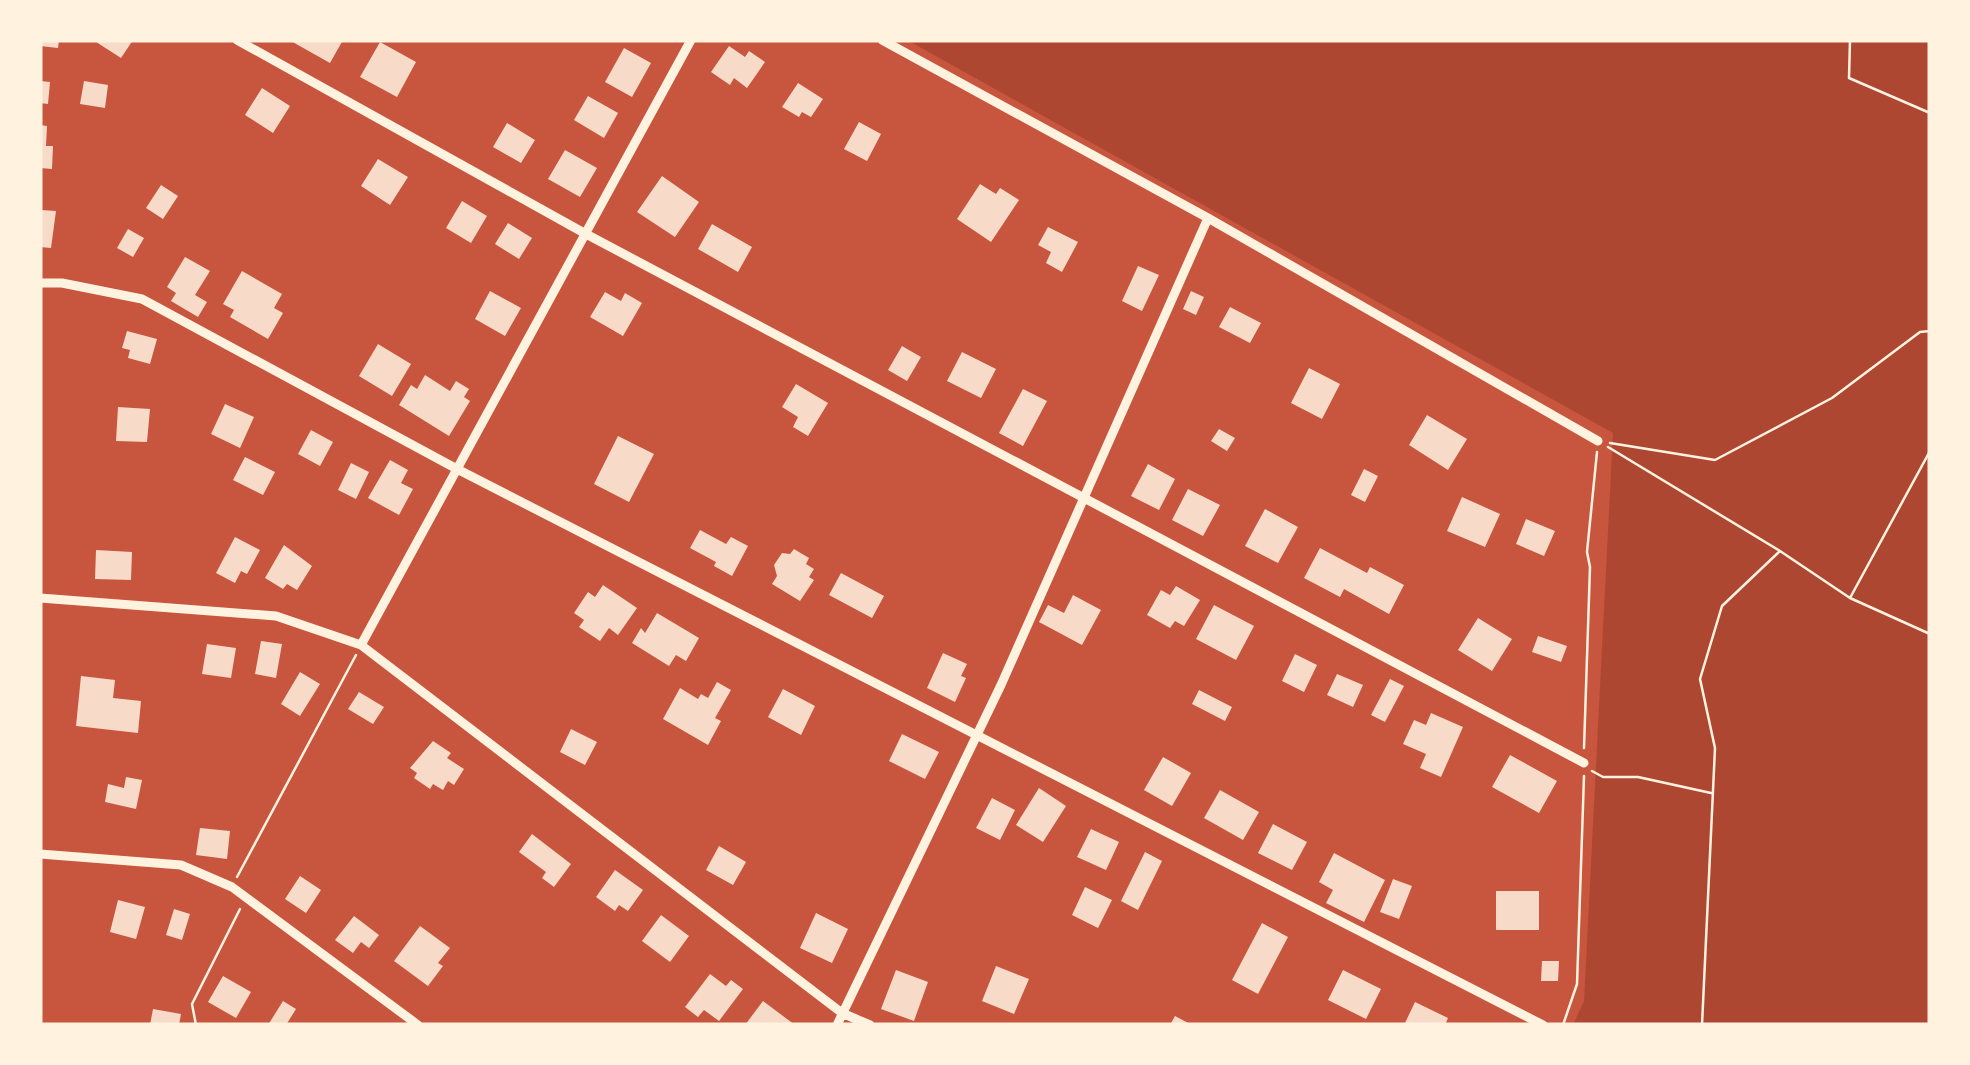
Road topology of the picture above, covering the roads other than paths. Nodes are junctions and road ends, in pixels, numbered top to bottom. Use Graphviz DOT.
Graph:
graph roads {
  1 [pos="237,40"];
  2 [pos="690,40"];
  3 [pos="882,40"];
  4 [pos="1208,218"];
  5 [pos="586,234"];
  6 [pos="40,283"];
  7 [pos="1598,441"];
  8 [pos="457,469"];
  9 [pos="1085,500"];
  10 [pos="40,598"];
  11 [pos="361,645"];
  12 [pos="976,736"];
  13 [pos="1584,763"];
  14 [pos="40,854"];
  15 [pos="842,1014"];
  16 [pos="418,1025"];
  17 [pos="837,1025"];
  18 [pos="870,1025"];
  19 [pos="1543,1025"];
  1 -- 5 [label="street"];
  2 -- 5 [label="street"];
  3 -- 4 [label="street"];
  4 -- 7 [label="street"];
  4 -- 9 [label="street"];
  5 -- 8 [label="street"];
  5 -- 9 [label="street"];
  6 -- 8 [label="street"];
  8 -- 11 [label="street"];
  8 -- 12 [label="street"];
  9 -- 12 [label="street"];
  9 -- 13 [label="street"];
  10 -- 11 [label="street"];
  11 -- 15 [label="street"];
  12 -- 15 [label="street"];
  12 -- 19 [label="street"];
  14 -- 16 [label="street"];
  15 -- 17 [label="street"];
  15 -- 18 [label="street"];
}
